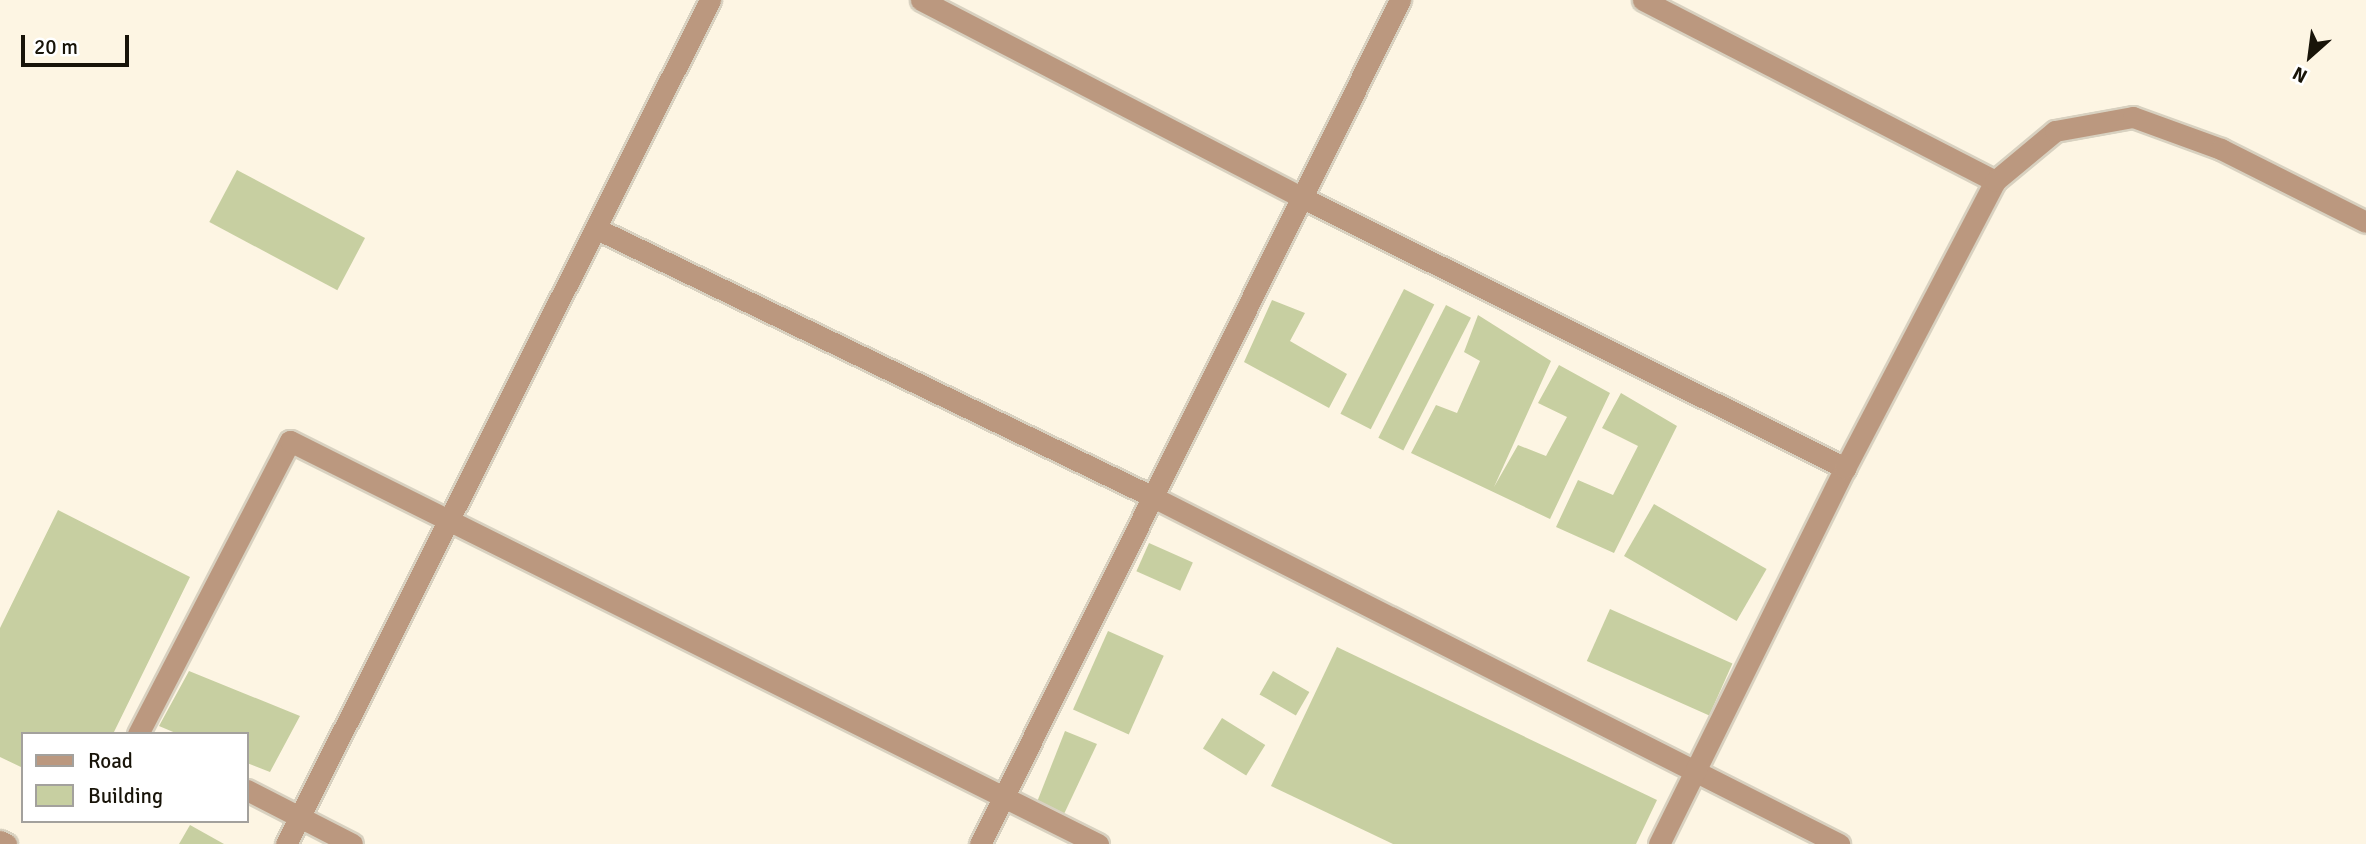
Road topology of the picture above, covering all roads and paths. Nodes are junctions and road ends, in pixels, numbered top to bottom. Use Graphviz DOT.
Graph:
graph roads {
  1 [pos="710,0"];
  2 [pos="922,0"];
  3 [pos="1400,0"];
  4 [pos="1643,0"];
  5 [pos="1995,181"];
  6 [pos="1303,198"];
  7 [pos="2366,222"];
  8 [pos="597,229"];
  9 [pos="1845,468"];
  10 [pos="1153,497"];
  11 [pos="450,523"];
  12 [pos="139,732"];
  13 [pos="1696,771"];
  14 [pos="248,791"];
  15 [pos="1003,796"];
  16 [pos="300,817"];
  17 [pos="0,841"];
  18 [pos="6,844"];
  19 [pos="286,844"];
  20 [pos="352,844"];
  21 [pos="980,844"];
  22 [pos="1098,844"];
  23 [pos="1659,844"];
  24 [pos="1839,844"];
  1 -- 8 [label="street"];
  2 -- 6 [label="street"];
  3 -- 6 [label="street"];
  4 -- 5 [label="street"];
  5 -- 7 [label="street"];
  5 -- 9 [label="street"];
  6 -- 9 [label="street"];
  6 -- 10 [label="street"];
  8 -- 10 [label="street"];
  8 -- 11 [label="street"];
  9 -- 13 [label="street"];
  10 -- 13 [label="street"];
  10 -- 15 [label="street"];
  11 -- 12 [label="street"];
  11 -- 15 [label="street"];
  11 -- 16 [label="street"];
  13 -- 23 [label="street"];
  13 -- 24 [label="street"];
  14 -- 16 [label="street"];
  15 -- 21 [label="street"];
  15 -- 22 [label="street"];
  16 -- 19 [label="street"];
  16 -- 20 [label="street"];
  17 -- 18 [label="street"];
}
